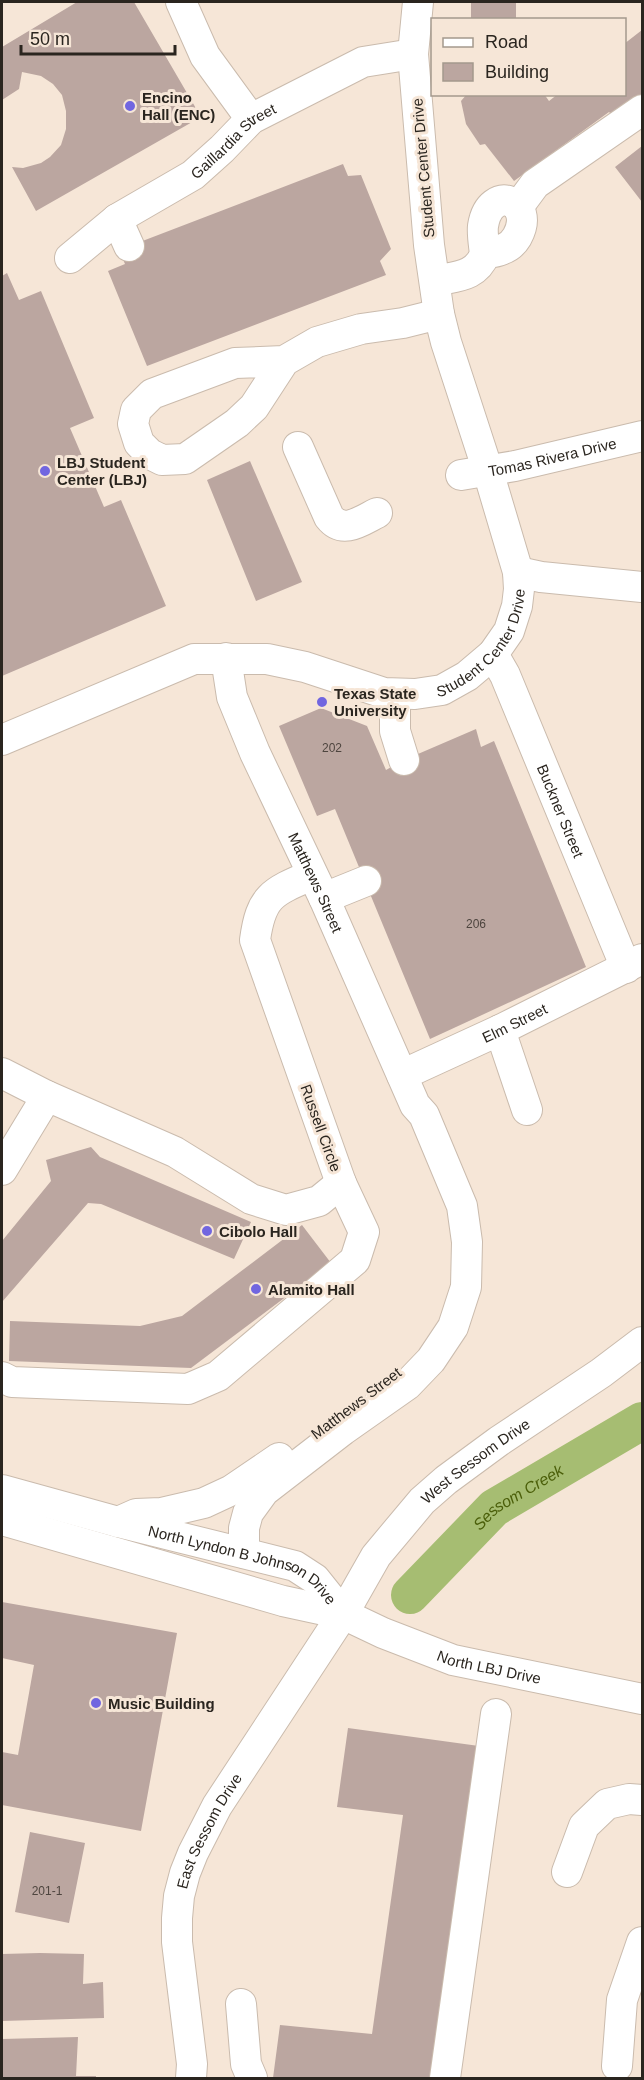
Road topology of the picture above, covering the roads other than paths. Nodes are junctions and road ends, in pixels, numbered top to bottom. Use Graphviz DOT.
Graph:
graph roads {
  1 [pos="181,2"];
  2 [pos="418,2"];
  3 [pos="413,54"];
  4 [pos="642,110"];
  5 [pos="251,118"];
  6 [pos="70,258"];
  7 [pos="435,281"];
  8 [pos="439,314"];
  9 [pos="284,361"];
  10 [pos="642,436"];
  11 [pos="298,447"];
  12 [pos="475,473"];
  13 [pos="377,513"];
  14 [pos="518,572"];
  15 [pos="642,587"];
  16 [pos="493,654"];
  17 [pos="226,658"];
  18 [pos="394,694"];
  19 [pos="2,740"];
  20 [pos="404,760"];
  21 [pos="366,881"];
  22 [pos="318,887"];
  23 [pos="634,963"];
  24 [pos="500,1030"];
  25 [pos="2,1073"];
  26 [pos="402,1075"];
  27 [pos="47,1096"];
  28 [pos="415,1105"];
  29 [pos="527,1110"];
  30 [pos="2,1170"];
  31 [pos="341,1183"];
  32 [pos="642,1342"];
  33 [pos="2,1377"];
  34 [pos="2,1490"];
  35 [pos="2,1520"];
  36 [pos="118,1522"];
  37 [pos="191,1539"];
  38 [pos="244,1554"];
  39 [pos="181,1572"];
  40 [pos="342,1614"];
  41 [pos="642,1699"];
  42 [pos="496,1713"];
  43 [pos="642,1800"];
  44 [pos="567,1872"];
  45 [pos="642,1942"];
  46 [pos="241,2004"];
  47 [pos="617,2066"];
  48 [pos="191,2079"];
  49 [pos="252,2079"];
  50 [pos="445,2079"];
  1 -- 5 [label="street"];
  2 -- 3 [label="street, Student Center Drive"];
  3 -- 5 [label="street, Gaillardia Street"];
  3 -- 7 [label="street, Student Center Drive"];
  4 -- 7 [label="street"];
  5 -- 6 [label="street, Gaillardia Street"];
  7 -- 8 [label="street, Student Center Drive"];
  8 -- 9 [label="street"];
  8 -- 12 [label="street, Student Center Drive"];
  9 -- 9 [label="street"];
  10 -- 12 [label="street, Tomas Rivera Drive"];
  11 -- 13 [label="street"];
  12 -- 14 [label="street, Student Center Drive"];
  14 -- 15 [label="street"];
  14 -- 16 [label="street, Student Center Drive"];
  16 -- 18 [label="street, Student Center Drive"];
  16 -- 23 [label="street, Buckner Street"];
  17 -- 18 [label="street, Student Center Drive"];
  17 -- 19 [label="street, Student Center Drive"];
  17 -- 22 [label="street, Matthews Street"];
  18 -- 20 [label="street"];
  21 -- 22 [label="street, Russell Circle"];
  22 -- 26 [label="street, Matthews Street"];
  22 -- 31 [label="street, Russell Circle"];
  23 -- 24 [label="street, Elm Street"];
  24 -- 26 [label="street, Elm Street"];
  24 -- 29 [label="street"];
  25 -- 27 [label="street, Russell Circle"];
  26 -- 28 [label="street, Matthews Street"];
  27 -- 30 [label="street"];
  27 -- 31 [label="street, Russell Circle"];
  28 -- 36 [label="street, Matthews Street"];
  28 -- 38 [label="street, Matthews Street"];
  31 -- 33 [label="street"];
  32 -- 40 [label="street, West Sessom Drive"];
  34 -- 36 [label="street, North Lyndon B Johnson Drive"];
  35 -- 39 [label="street, North Lyndon B Johnson Drive"];
  36 -- 37 [label="street, North Lyndon B Johnson Drive"];
  37 -- 38 [label="street, North Lyndon B Johnson Drive"];
  37 -- 39 [label="street"];
  38 -- 40 [label="street, North Lyndon B Johnson Drive"];
  39 -- 40 [label="street, North Lyndon B Johnson Drive"];
  40 -- 41 [label="street, North LBJ Drive"];
  40 -- 48 [label="street, East Sessom Drive"];
  42 -- 50 [label="street"];
  43 -- 44 [label="street"];
  45 -- 47 [label="street"];
  46 -- 49 [label="street"];
}
